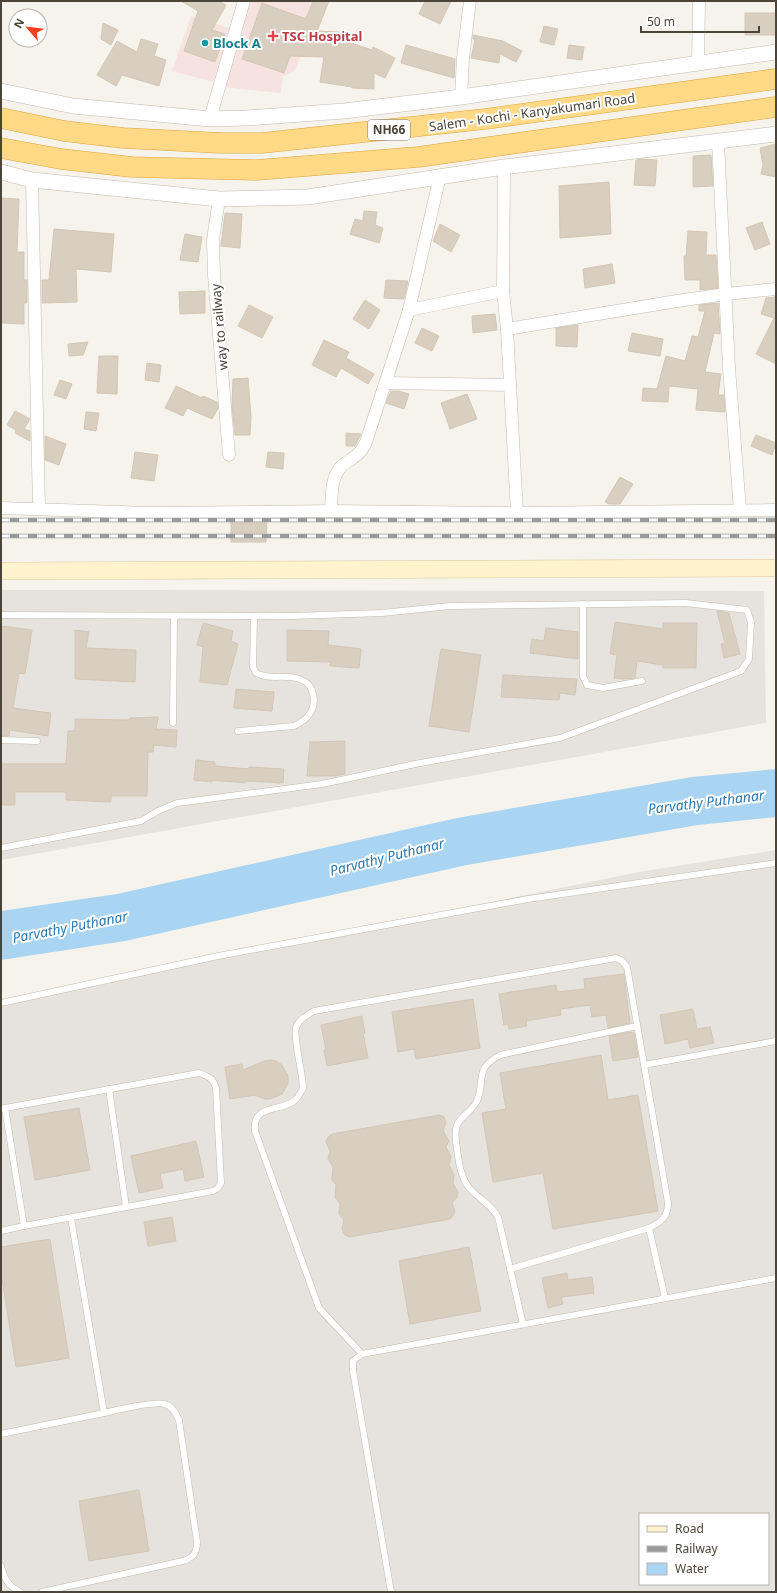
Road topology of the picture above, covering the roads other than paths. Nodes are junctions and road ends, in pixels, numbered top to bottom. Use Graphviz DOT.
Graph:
graph roads {
  1 [pos="244,1"];
  2 [pos="470,1"];
  3 [pos="699,1"];
  4 [pos="776,52"];
  5 [pos="698,63"];
  6 [pos="776,79"];
  7 [pos="1,91"];
  8 [pos="461,97"];
  9 [pos="776,107"];
  10 [pos="1,118"];
  11 [pos="210,119"];
  12 [pos="776,134"];
  13 [pos="718,142"];
  14 [pos="1,148"];
  15 [pos="504,167"];
  16 [pos="1,172"];
  17 [pos="440,176"];
  18 [pos="32,180"];
  19 [pos="219,199"];
  20 [pos="776,289"];
  21 [pos="503,291"];
  22 [pos="726,294"];
  23 [pos="408,310"];
  24 [pos="507,329"];
  25 [pos="386,383"];
  26 [pos="510,385"];
  27 [pos="228,456"];
  28 [pos="1,508"];
  29 [pos="39,508"];
  30 [pos="332,510"];
  31 [pos="740,510"];
  32 [pos="776,510"];
  33 [pos="518,513"];
  34 [pos="776,568"];
  35 [pos="1,571"];
  36 [pos="584,604"];
  37 [pos="1,615"];
  38 [pos="254,616"];
  39 [pos="174,617"];
  40 [pos="642,681"];
  41 [pos="173,723"];
  42 [pos="238,731"];
  43 [pos="1,740"];
  44 [pos="37,740"];
  45 [pos="1,848"];
  46 [pos="776,863"];
  47 [pos="1,1003"];
  48 [pos="637,1026"];
  49 [pos="776,1041"];
  50 [pos="644,1065"];
  51 [pos="109,1090"];
  52 [pos="3,1109"];
  53 [pos="126,1207"];
  54 [pos="71,1218"];
  55 [pos="24,1226"];
  56 [pos="649,1228"];
  57 [pos="1,1231"];
  58 [pos="510,1269"];
  59 [pos="776,1278"];
  60 [pos="665,1298"];
  61 [pos="523,1324"];
  62 [pos="362,1354"];
  63 [pos="104,1413"];
  64 [pos="1,1434"];
  65 [pos="1,1566"];
  66 [pos="20,1592"];
  67 [pos="42,1592"];
  68 [pos="390,1592"];
  1 -- 11 [label="street"];
  2 -- 8 [label="street"];
  3 -- 5 [label="street"];
  4 -- 5 [label="street"];
  5 -- 8 [label="street"];
  6 -- 10 [label="highway, Salem - Kochi - Kanyakumari Road / NH66"];
  7 -- 11 [label="street"];
  8 -- 11 [label="street"];
  9 -- 14 [label="highway, NH66"];
  12 -- 13 [label="street"];
  13 -- 15 [label="street"];
  13 -- 22 [label="street"];
  15 -- 17 [label="street"];
  15 -- 21 [label="street"];
  16 -- 18 [label="street"];
  17 -- 19 [label="street"];
  17 -- 23 [label="street"];
  18 -- 19 [label="street"];
  18 -- 29 [label="street"];
  19 -- 27 [label="street, way to railway"];
  20 -- 22 [label="street"];
  21 -- 23 [label="street"];
  21 -- 24 [label="street"];
  22 -- 24 [label="street"];
  22 -- 31 [label="street"];
  23 -- 25 [label="street"];
  24 -- 26 [label="street"];
  25 -- 26 [label="street"];
  25 -- 30 [label="street"];
  26 -- 33 [label="street"];
  28 -- 29 [label="street"];
  29 -- 30 [label="street"];
  30 -- 33 [label="street"];
  31 -- 32 [label="street"];
  31 -- 33 [label="street"];
  34 -- 35 [label="main road"];
  36 -- 38 [label="lane"];
  36 -- 40 [label="lane"];
  36 -- 45 [label="lane"];
  37 -- 39 [label="lane"];
  38 -- 39 [label="lane"];
  38 -- 42 [label="lane"];
  39 -- 41 [label="lane"];
  43 -- 44 [label="lane"];
  46 -- 47 [label="lane"];
  48 -- 50 [label="lane"];
  48 -- 58 [label="lane"];
  48 -- 62 [label="lane"];
  49 -- 50 [label="lane"];
  50 -- 56 [label="lane"];
  51 -- 52 [label="lane"];
  51 -- 53 [label="lane"];
  51 -- 53 [label="lane"];
  52 -- 55 [label="lane"];
  53 -- 54 [label="lane"];
  54 -- 55 [label="lane"];
  54 -- 63 [label="lane"];
  55 -- 57 [label="lane"];
  56 -- 58 [label="lane"];
  56 -- 60 [label="lane"];
  58 -- 61 [label="lane"];
  59 -- 60 [label="lane"];
  60 -- 61 [label="lane"];
  61 -- 62 [label="lane"];
  62 -- 68 [label="lane"];
  63 -- 64 [label="lane"];
  63 -- 67 [label="lane"];
  65 -- 66 [label="lane"];
}
